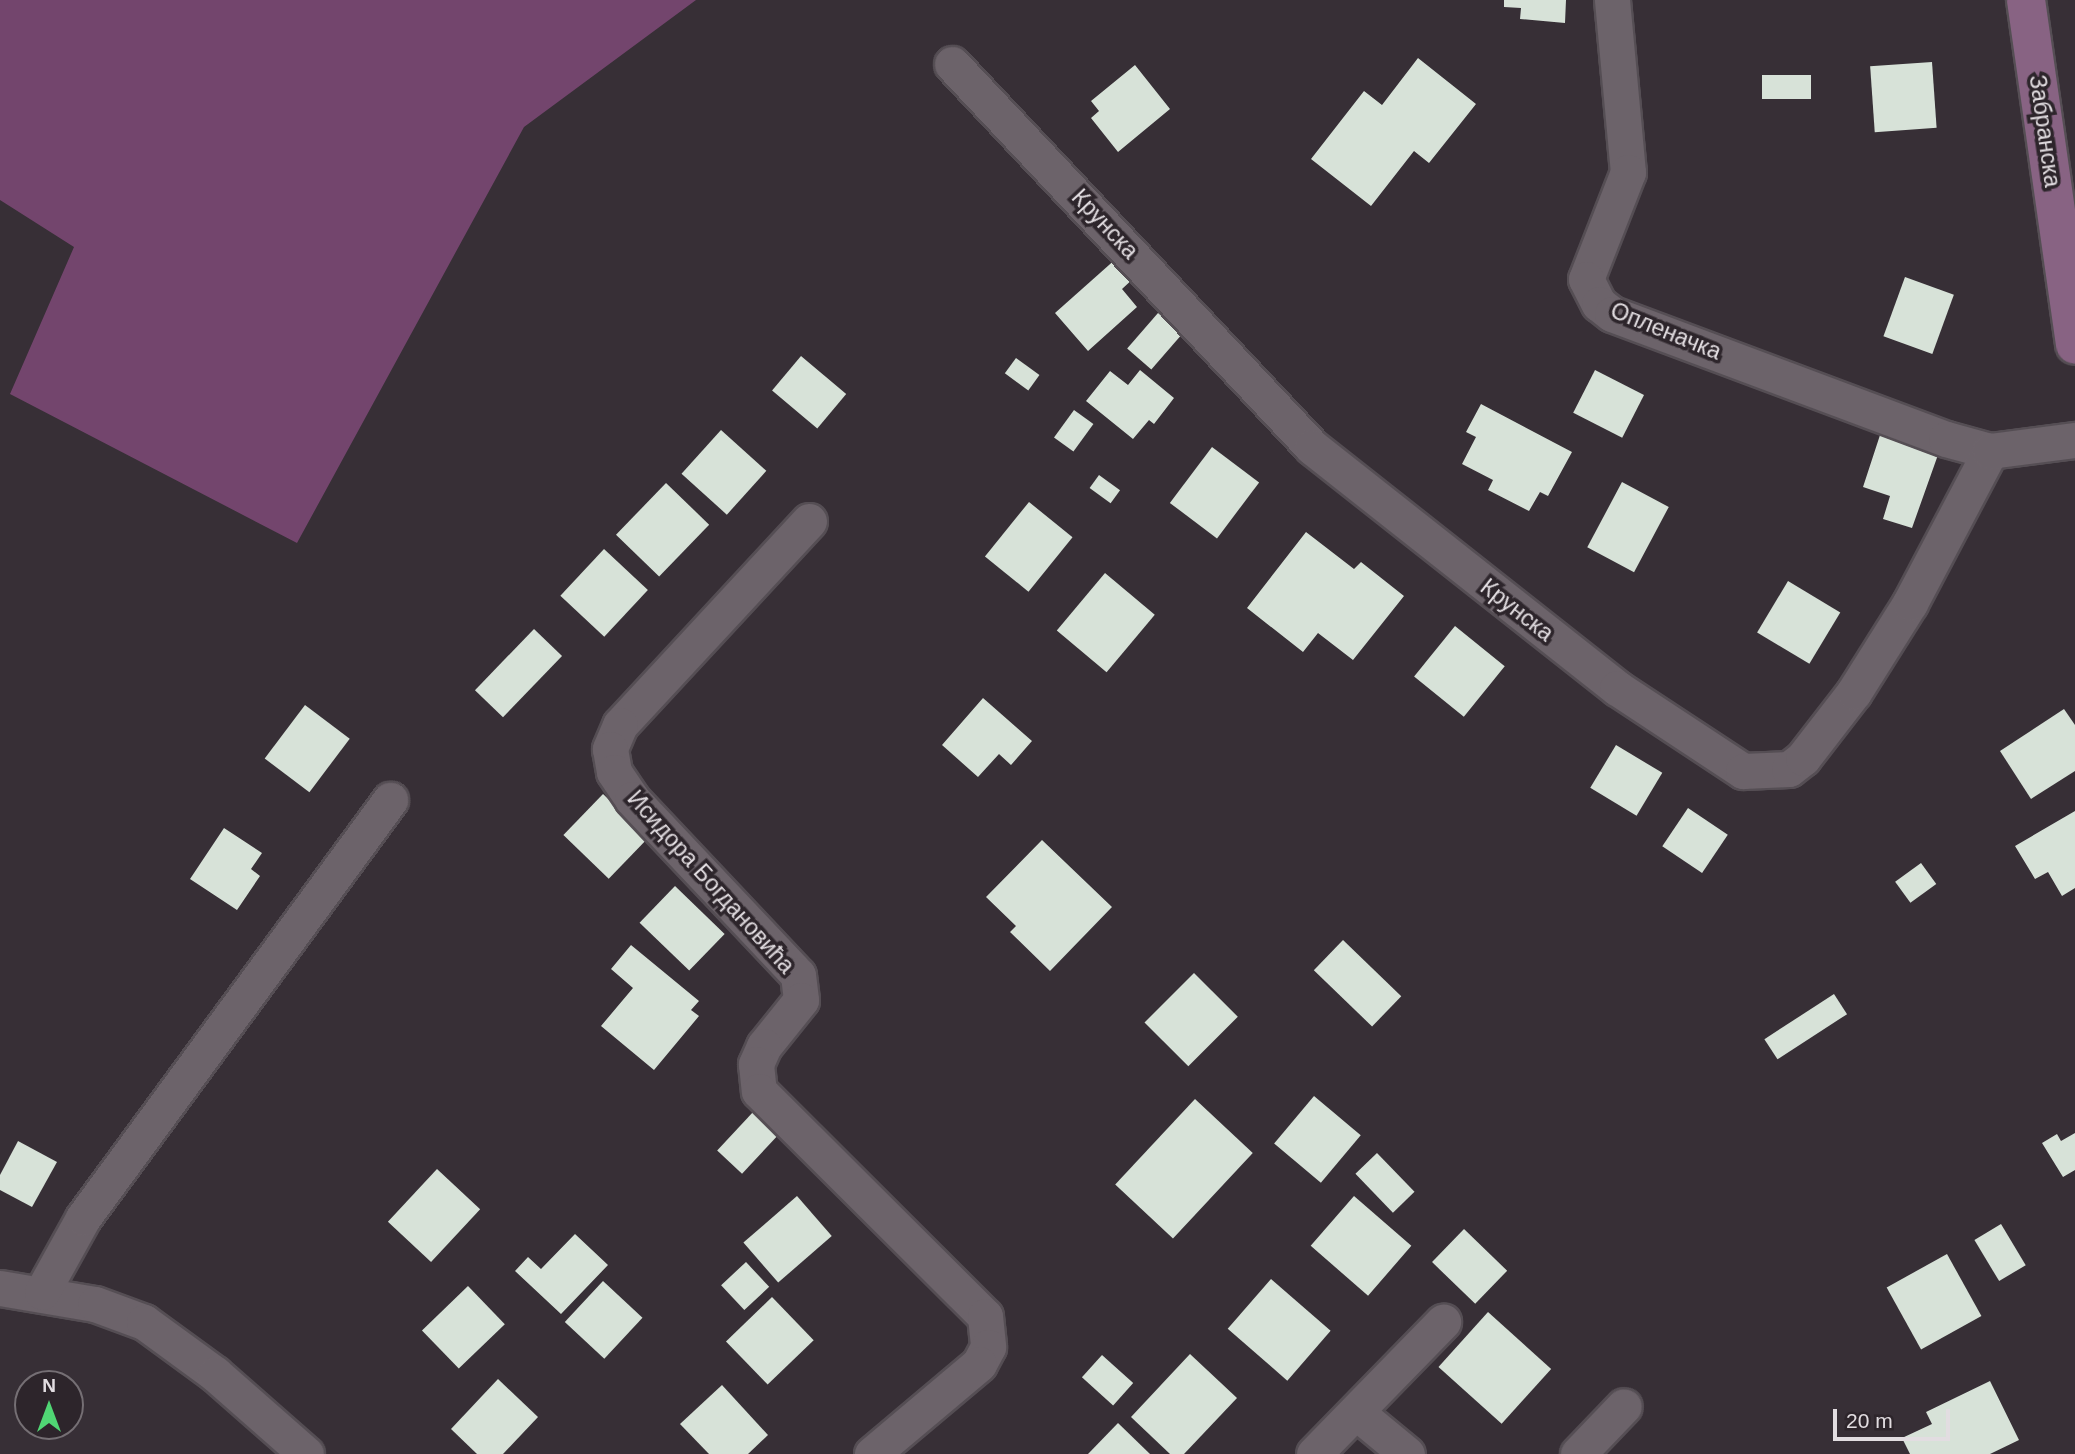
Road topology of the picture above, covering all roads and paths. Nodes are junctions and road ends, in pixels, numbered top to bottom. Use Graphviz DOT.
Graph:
graph roads {
  1 [pos="1612,0"];
  2 [pos="2026,0"];
  3 [pos="952,64"];
  4 [pos="2075,345"];
  5 [pos="2075,439"];
  6 [pos="1990,451"];
  7 [pos="809,521"];
  8 [pos="390,800"];
  9 [pos="0,1288"];
  10 [pos="42,1292"];
  11 [pos="1443,1322"];
  12 [pos="1624,1406"];
  13 [pos="1356,1412"];
  14 [pos="306,1454"];
  15 [pos="872,1454"];
  16 [pos="1314,1454"];
  17 [pos="1407,1454"];
  18 [pos="1578,1454"];
  1 -- 6 [label="street, Опленачка"];
  2 -- 4 [label="street, Забранска"];
  3 -- 6 [label="street, Крунска"];
  5 -- 6 [label="street"];
  7 -- 15 [label="street, Исидора Богдановића"];
  8 -- 10 [label="street"];
  9 -- 10 [label="street"];
  10 -- 14 [label="street"];
  11 -- 13 [label="street"];
  12 -- 18 [label="street"];
  13 -- 16 [label="street"];
  13 -- 17 [label="street"];
}
